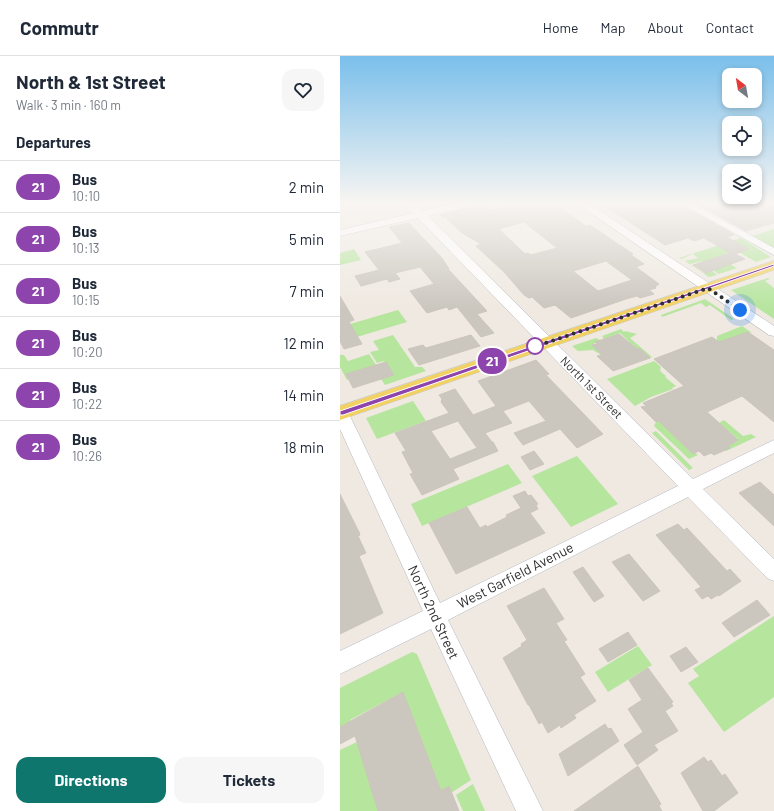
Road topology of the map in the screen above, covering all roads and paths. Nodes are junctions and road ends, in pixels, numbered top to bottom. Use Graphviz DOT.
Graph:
graph roads {
  1 [pos="444,238"];
  2 [pos="634,238"];
  3 [pos="749,238"];
  4 [pos="774,252"];
  5 [pos="774,265"];
  6 [pos="708,288"];
  7 [pos="774,332"];
  8 [pos="548,342"];
  9 [pos="340,412"];
  10 [pos="774,446"];
  11 [pos="691,487"];
  12 [pos="774,572"];
  13 [pos="435,615"];
  14 [pos="340,663"];
  15 [pos="530,811"];
  1 -- 8 [label="street, North 1st Street"];
  2 -- 6 [label="street"];
  3 -- 4 [label="street"];
  5 -- 6 [label="main road"];
  6 -- 7 [label="street"];
  6 -- 8 [label="main road"];
  8 -- 9 [label="main road"];
  8 -- 11 [label="street, North 1st Street"];
  9 -- 13 [label="street, North 2nd Street"];
  10 -- 11 [label="street, West Garfield Avenue"];
  11 -- 12 [label="street, North 1st Street"];
  11 -- 13 [label="street, West Garfield Avenue"];
  13 -- 14 [label="street, West Garfield Avenue"];
  13 -- 15 [label="street, North 2nd Street"];
}
